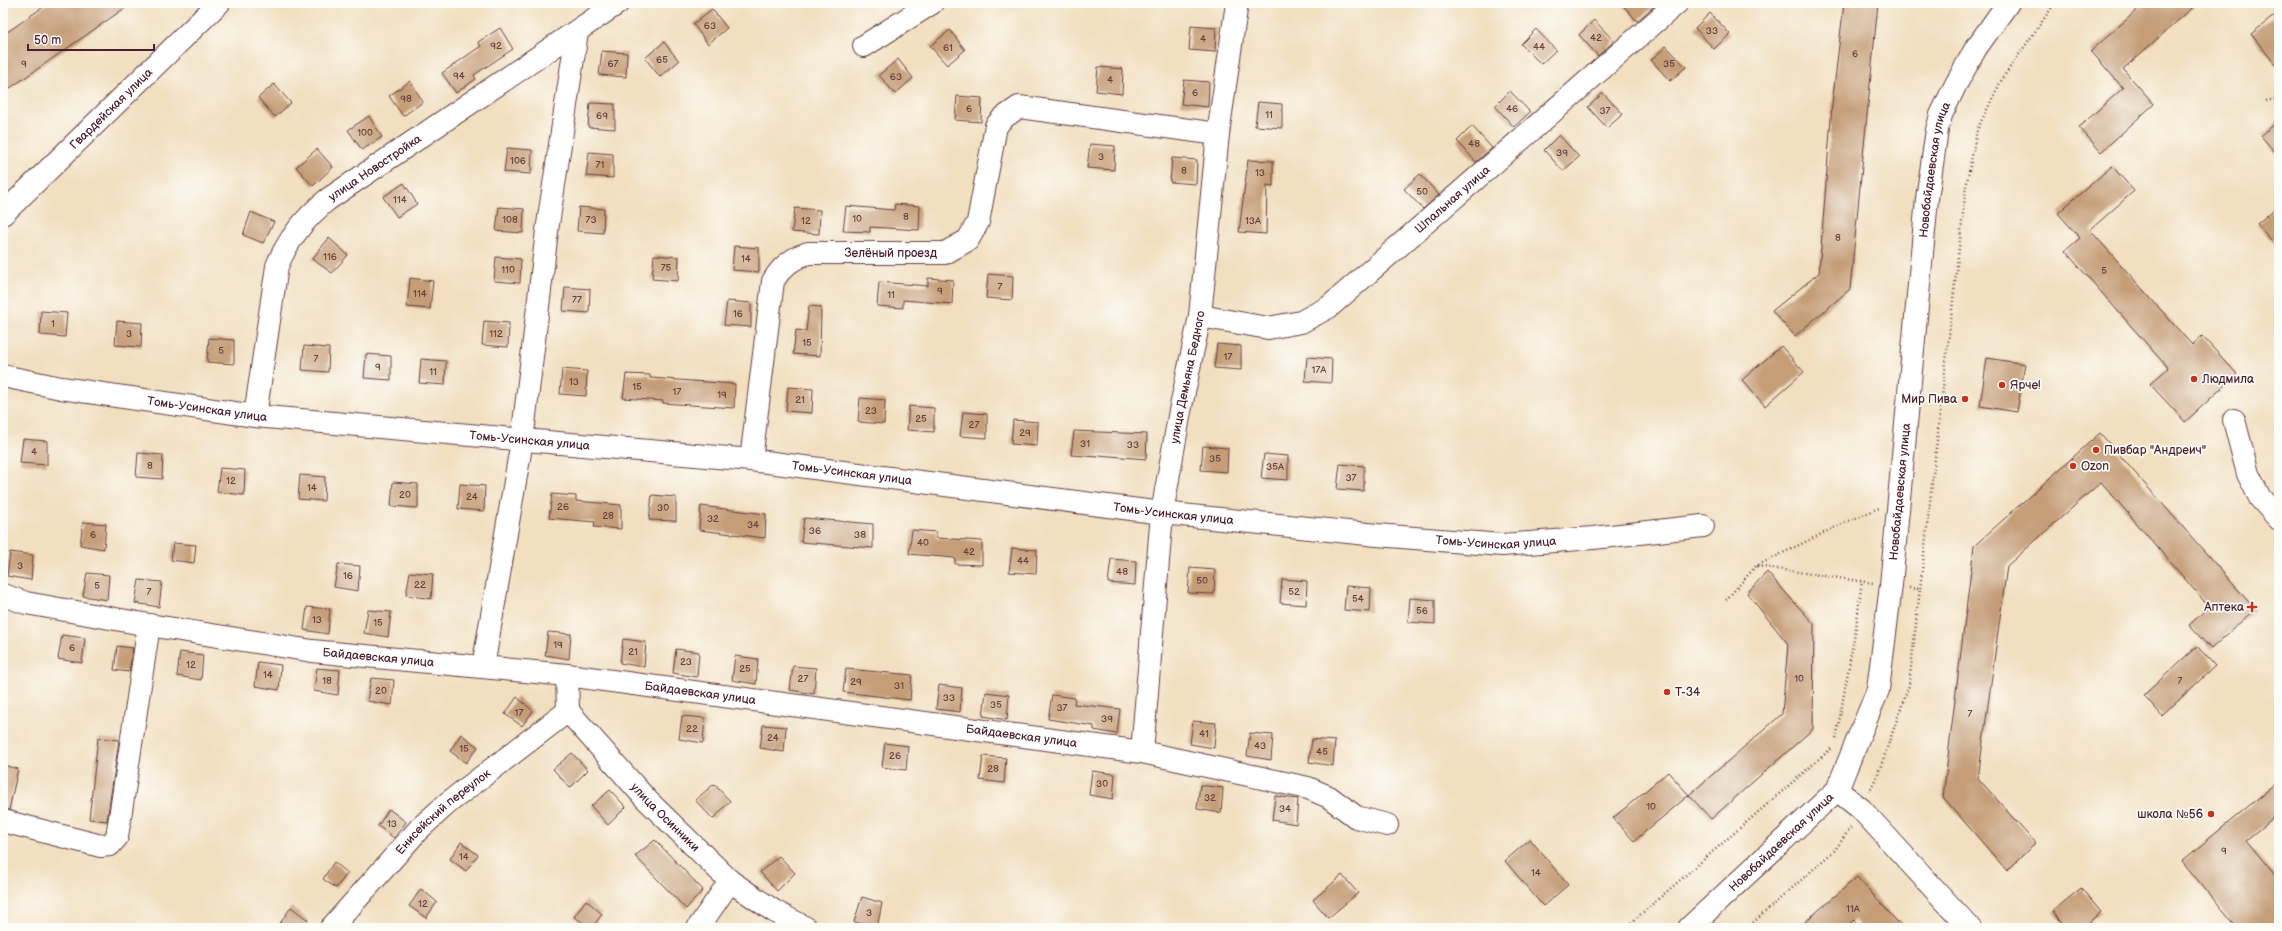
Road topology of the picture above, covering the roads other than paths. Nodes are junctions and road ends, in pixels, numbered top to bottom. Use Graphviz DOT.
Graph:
graph roads {
  1 [pos="219,3"];
  2 [pos="618,3"];
  3 [pos="932,3"];
  4 [pos="1237,3"];
  5 [pos="1677,3"];
  6 [pos="2008,3"];
  7 [pos="577,32"];
  8 [pos="864,46"];
  9 [pos="1218,134"];
  10 [pos="3,214"];
  11 [pos="1200,316"];
  12 [pos="3,376"];
  13 [pos="255,416"];
  14 [pos="2234,420"];
  15 [pos="522,441"];
  16 [pos="751,460"];
  17 [pos="1162,513"];
  18 [pos="2279,519"];
  19 [pos="1703,526"];
  20 [pos="3,595"];
  21 [pos="149,625"];
  22 [pos="483,667"];
  23 [pos="567,675"];
  24 [pos="568,710"];
  25 [pos="1142,752"];
  26 [pos="1837,790"];
  27 [pos="3,821"];
  28 [pos="1388,825"];
  29 [pos="730,881"];
  30 [pos="331,928"];
  31 [pos="698,928"];
  32 [pos="806,928"];
  33 [pos="1689,928"];
  34 [pos="1970,928"];
  1 -- 10 [label="street, Гвардейская улица"];
  2 -- 7 [label="street, улица Новостройка"];
  3 -- 8 [label="street"];
  4 -- 9 [label="street, улица Демьяна Бедного"];
  5 -- 11 [label="street, Шпальная улица"];
  6 -- 26 [label="street, Новобайдаевская улица"];
  7 -- 13 [label="street, улица Новостройка"];
  7 -- 15 [label="street"];
  9 -- 11 [label="street, улица Демьяна Бедного"];
  9 -- 16 [label="street, Зелёный проезд"];
  11 -- 17 [label="street, улица Демьяна Бедного"];
  12 -- 13 [label="street, Томь-Усинская улица"];
  13 -- 15 [label="street, Томь-Усинская улица"];
  14 -- 18 [label="street"];
  15 -- 16 [label="street, Томь-Усинская улица"];
  15 -- 22 [label="street"];
  16 -- 17 [label="street, Томь-Усинская улица"];
  17 -- 19 [label="street, Томь-Усинская улица"];
  17 -- 25 [label="street, улица Демьяна Бедного"];
  20 -- 21 [label="street, Байдаевская улица"];
  21 -- 22 [label="street, Байдаевская улица"];
  21 -- 27 [label="street"];
  22 -- 23 [label="street, Байдаевская улица"];
  23 -- 24 [label="street"];
  23 -- 25 [label="street, Байдаевская улица"];
  24 -- 29 [label="street, улица Осинники"];
  24 -- 30 [label="street, Енисейский переулок"];
  25 -- 28 [label="street, Байдаевская улица"];
  26 -- 33 [label="street, Новобайдаевская улица"];
  26 -- 34 [label="street"];
  29 -- 31 [label="street"];
  29 -- 32 [label="street, улица Осинники"];
}
